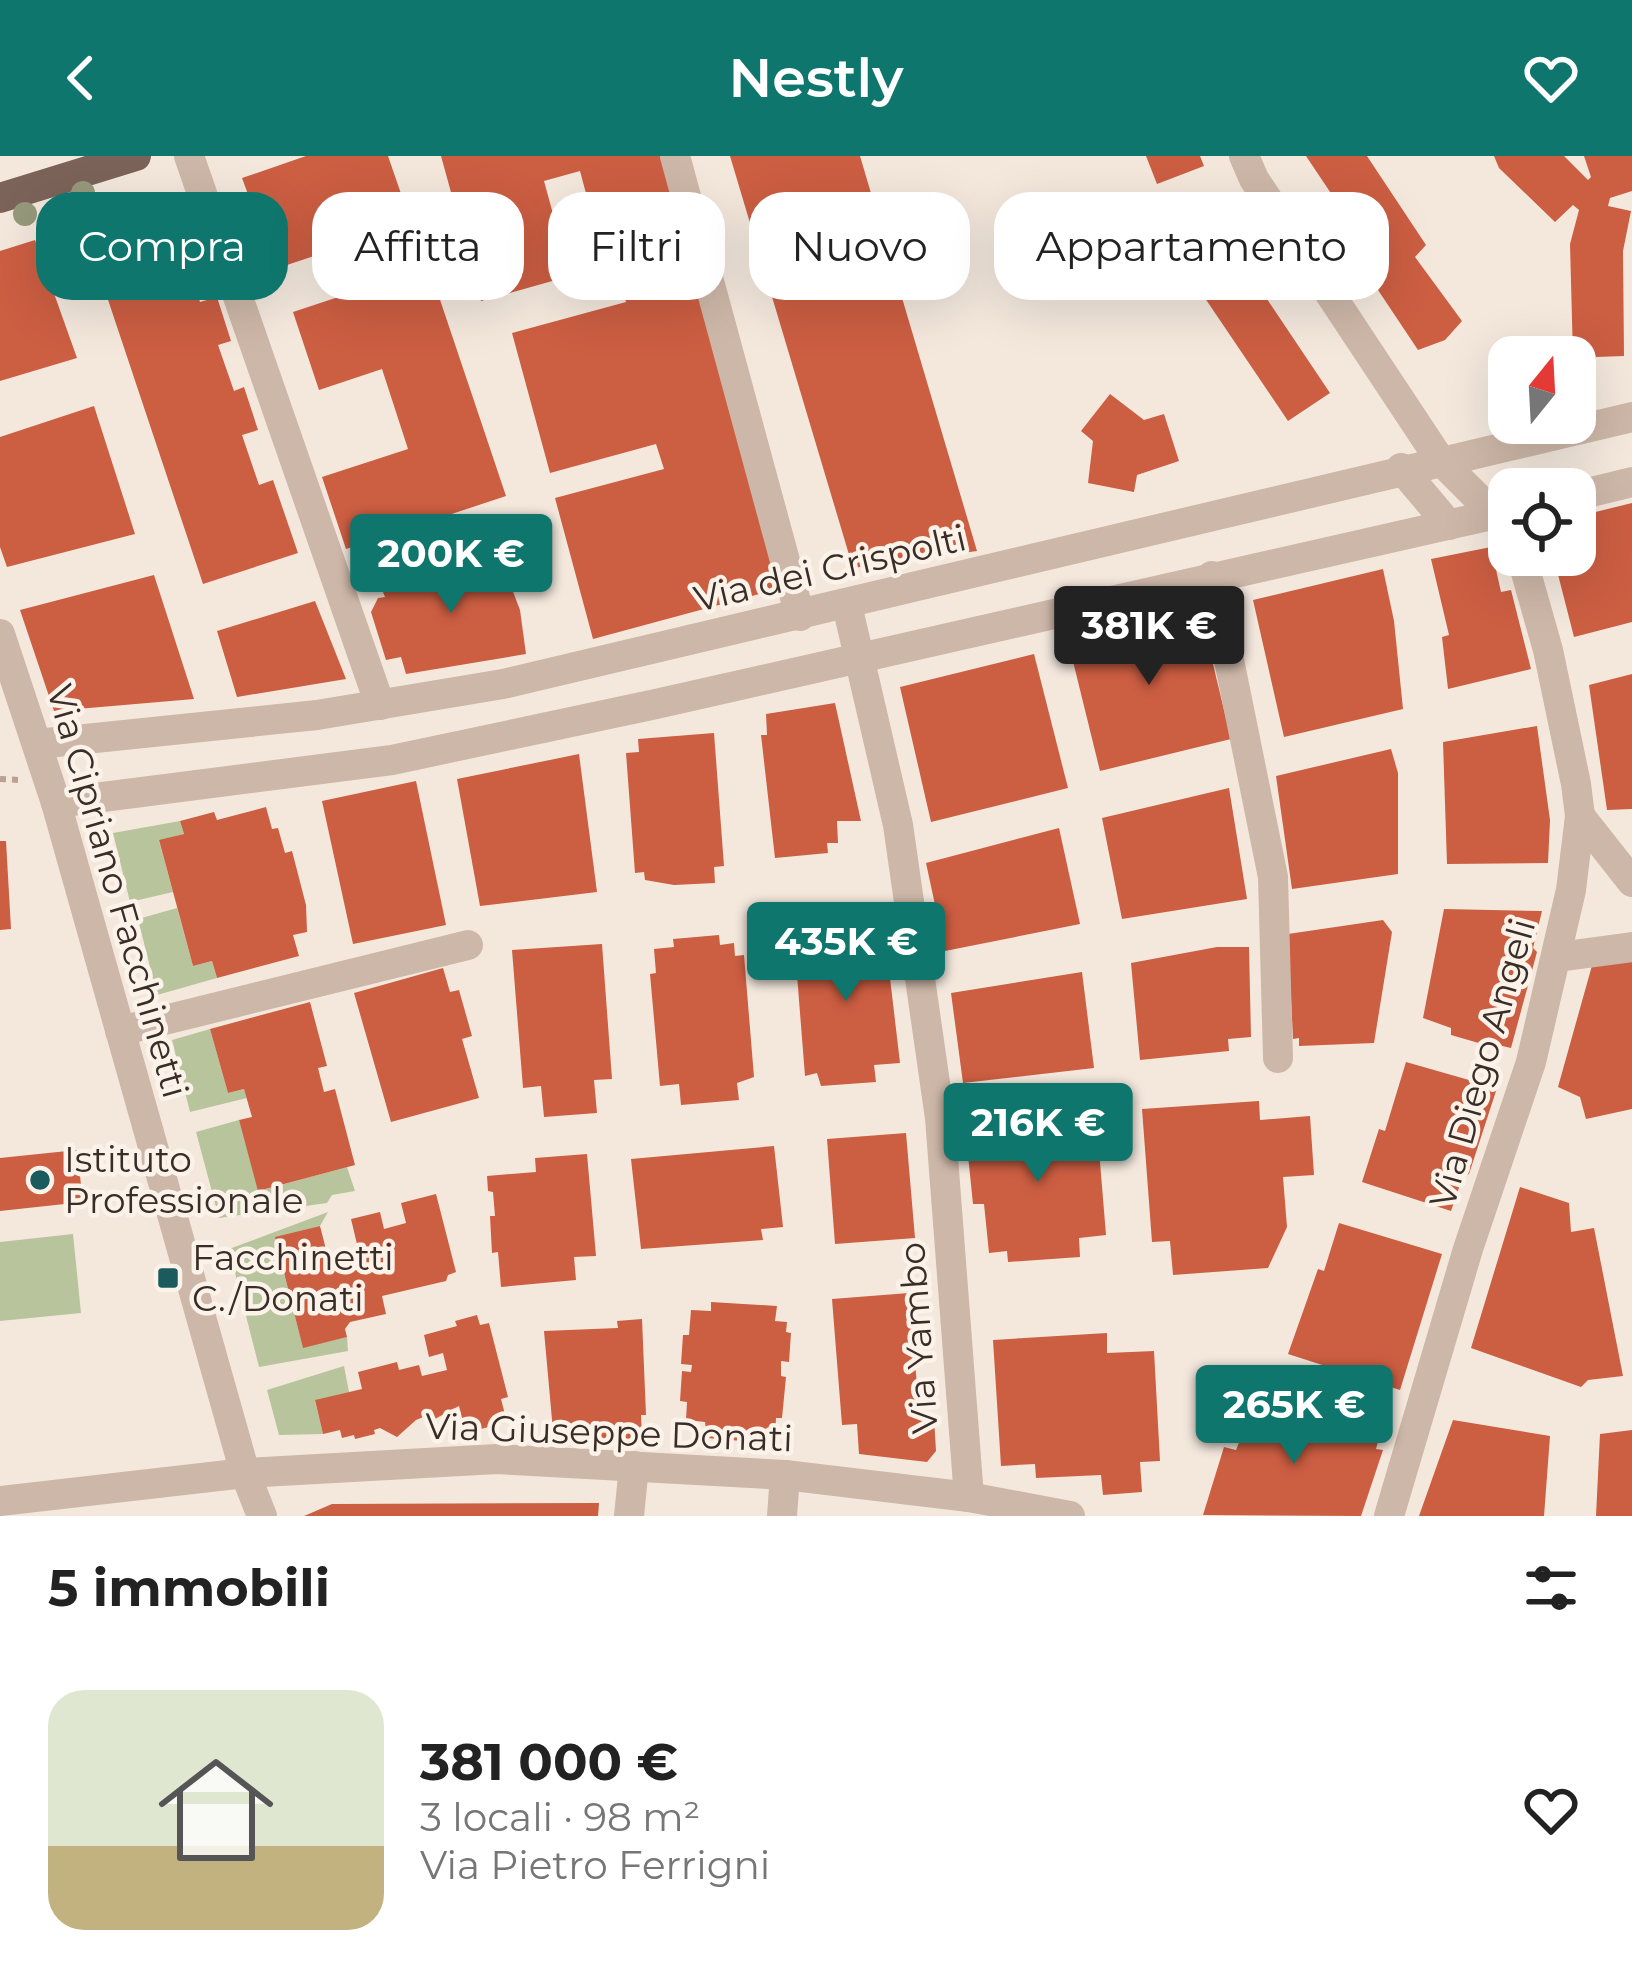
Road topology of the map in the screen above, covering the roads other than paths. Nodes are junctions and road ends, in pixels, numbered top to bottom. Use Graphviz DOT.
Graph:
graph roads {
  1 [pos="136,156"];
  2 [pos="189,156"];
  3 [pos="676,156"];
  4 [pos="1244,156"];
  5 [pos="0,198"];
  6 [pos="1632,417"];
  7 [pos="1440,460"];
  8 [pos="1401,468"];
  9 [pos="1632,482"];
  10 [pos="1596,491"];
  11 [pos="1488,503"];
  12 [pos="1488,520"];
  13 [pos="1449,525"];
  14 [pos="1212,576"];
  15 [pos="1527,576"];
  16 [pos="847,605"];
  17 [pos="800,616"];
  18 [pos="0,634"];
  19 [pos="859,658"];
  20 [pos="380,705"];
  21 [pos="37,744"];
  22 [pos="56,803"];
  23 [pos="1580,816"];
  24 [pos="1632,882"];
  25 [pos="467,945"];
  26 [pos="1632,947"];
  27 [pos="1558,957"];
  28 [pos="120,1031"];
  29 [pos="1278,1058"];
  30 [pos="634,1466"];
  31 [pos="245,1473"];
  32 [pos="784,1475"];
  33 [pos="970,1497"];
  34 [pos="2,1506"];
  35 [pos="262,1516"];
  36 [pos="629,1516"];
  37 [pos="782,1516"];
  38 [pos="1070,1516"];
  39 [pos="1389,1516"];
  1 -- 5 [label="main road"];
  2 -- 20 [label="street"];
  3 -- 17 [label="street"];
  4 -- 7 [label="street"];
  6 -- 7 [label="street, Via dei Crispolti"];
  7 -- 8 [label="street, Via dei Crispolti"];
  7 -- 11 [label="street"];
  8 -- 13 [label="street"];
  8 -- 16 [label="street, Via dei Crispolti"];
  9 -- 10 [label="street"];
  12 -- 13 [label="street"];
  13 -- 14 [label="street"];
  14 -- 19 [label="street"];
  14 -- 29 [label="street"];
  15 -- 23 [label="street, Via Diego Angeli"];
  16 -- 17 [label="street, Via dei Crispolti"];
  16 -- 19 [label="street, Via Yambo"];
  17 -- 20 [label="street, Via dei Crispolti"];
  18 -- 21 [label="street, Via Cipriano Facchinetti"];
  19 -- 22 [label="street"];
  19 -- 33 [label="street, Via Yambo"];
  20 -- 21 [label="street, Via dei Crispolti"];
  21 -- 22 [label="street, Via Cipriano Facchinetti"];
  22 -- 28 [label="street, Via Cipriano Facchinetti"];
  23 -- 24 [label="street"];
  23 -- 27 [label="street, Via Diego Angeli"];
  25 -- 28 [label="street"];
  26 -- 27 [label="street"];
  27 -- 39 [label="street, Via Diego Angeli"];
  28 -- 31 [label="street, Via Cipriano Facchinetti"];
  30 -- 31 [label="street, Via Giuseppe Donati"];
  30 -- 32 [label="street, Via Giuseppe Donati"];
  30 -- 36 [label="street"];
  31 -- 34 [label="street, Via Giuseppe Donati"];
  31 -- 35 [label="street, Via Cipriano Facchinetti"];
  32 -- 33 [label="street, Via Giuseppe Donati"];
  32 -- 37 [label="street"];
  33 -- 38 [label="street, Via Giuseppe Donati"];
}
